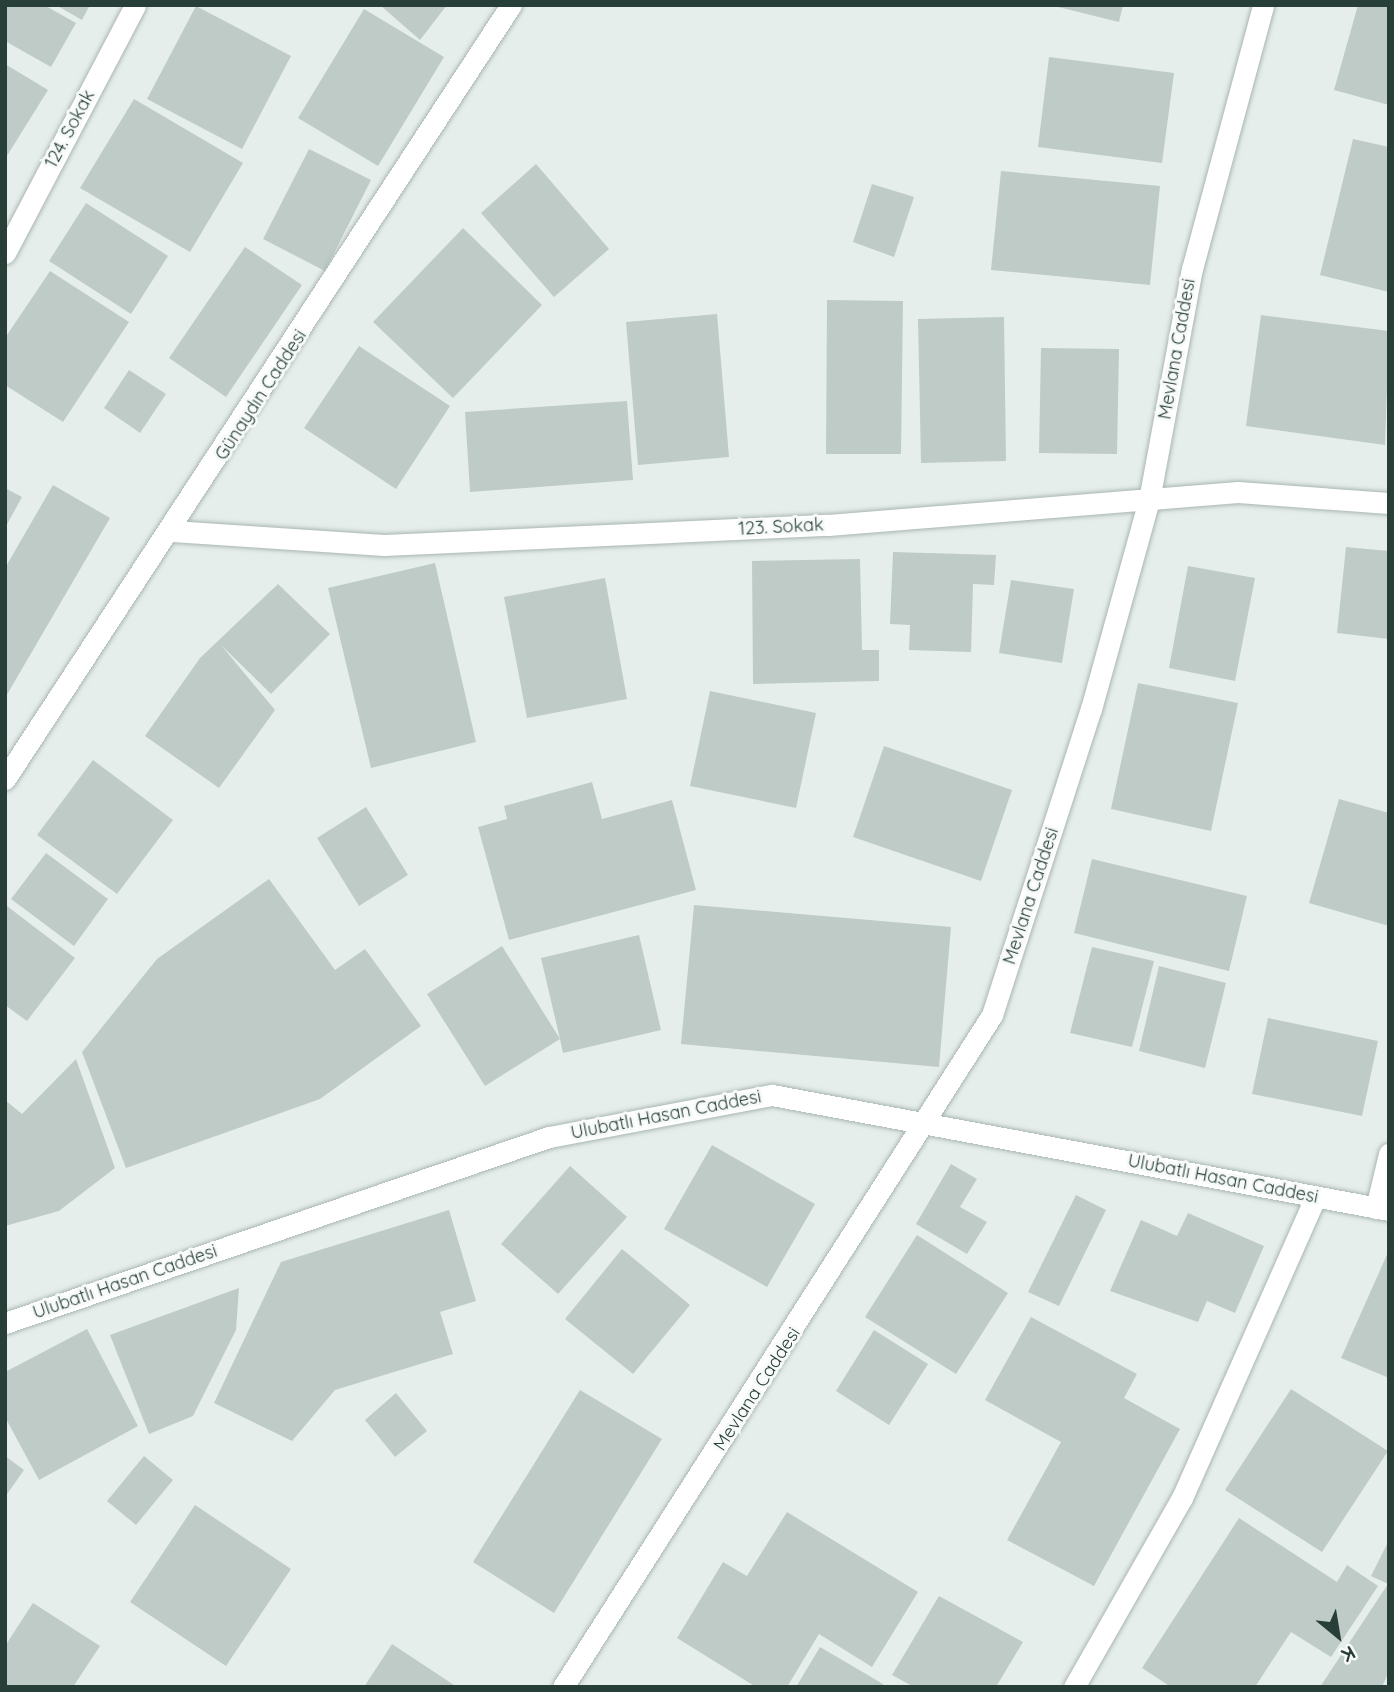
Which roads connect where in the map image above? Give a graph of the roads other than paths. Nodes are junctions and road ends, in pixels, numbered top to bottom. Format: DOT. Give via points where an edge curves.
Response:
graph roads {
  1 [pos="135,5"];
  2 [pos="511,5"];
  3 [pos="1263,5"];
  4 [pos="5,253"];
  5 [pos="1149,500"];
  6 [pos="1389,503"];
  7 [pos="172,531"];
  8 [pos="8,771"];
  9 [pos="927,1124"];
  10 [pos="1389,1154"];
  11 [pos="1316,1196"];
  12 [pos="1382,1209"];
  13 [pos="5,1323"];
  14 [pos="563,1687"];
  15 [pos="1074,1687"];
  1 -- 4 [label="street, 124. Sokak"];
  2 -- 7 [label="street, Günaydın Caddesi"];
  3 -- 5 [label="street, Mevlana Caddesi" via="1192,270"];
  5 -- 6 [label="street, 123. Sokak" via="1238,492"];
  5 -- 7 [label="street, 123. Sokak" via="828,525 384,545"];
  5 -- 9 [label="street, Mevlana Caddesi" via="1091,709 992,1015"];
  7 -- 8 [label="street, Günaydın Caddesi"];
  9 -- 11 [label="street, Ulubatlı Hasan Caddesi"];
  9 -- 13 [label="street, Ulubatlı Hasan Caddesi" via="772,1095 549,1137"];
  9 -- 14 [label="street, Mevlana Caddesi"];
  10 -- 12 [label="street"];
  11 -- 12 [label="street, Ulubatlı Hasan Caddesi"];
  11 -- 15 [label="street" via="1182,1498"];
}
